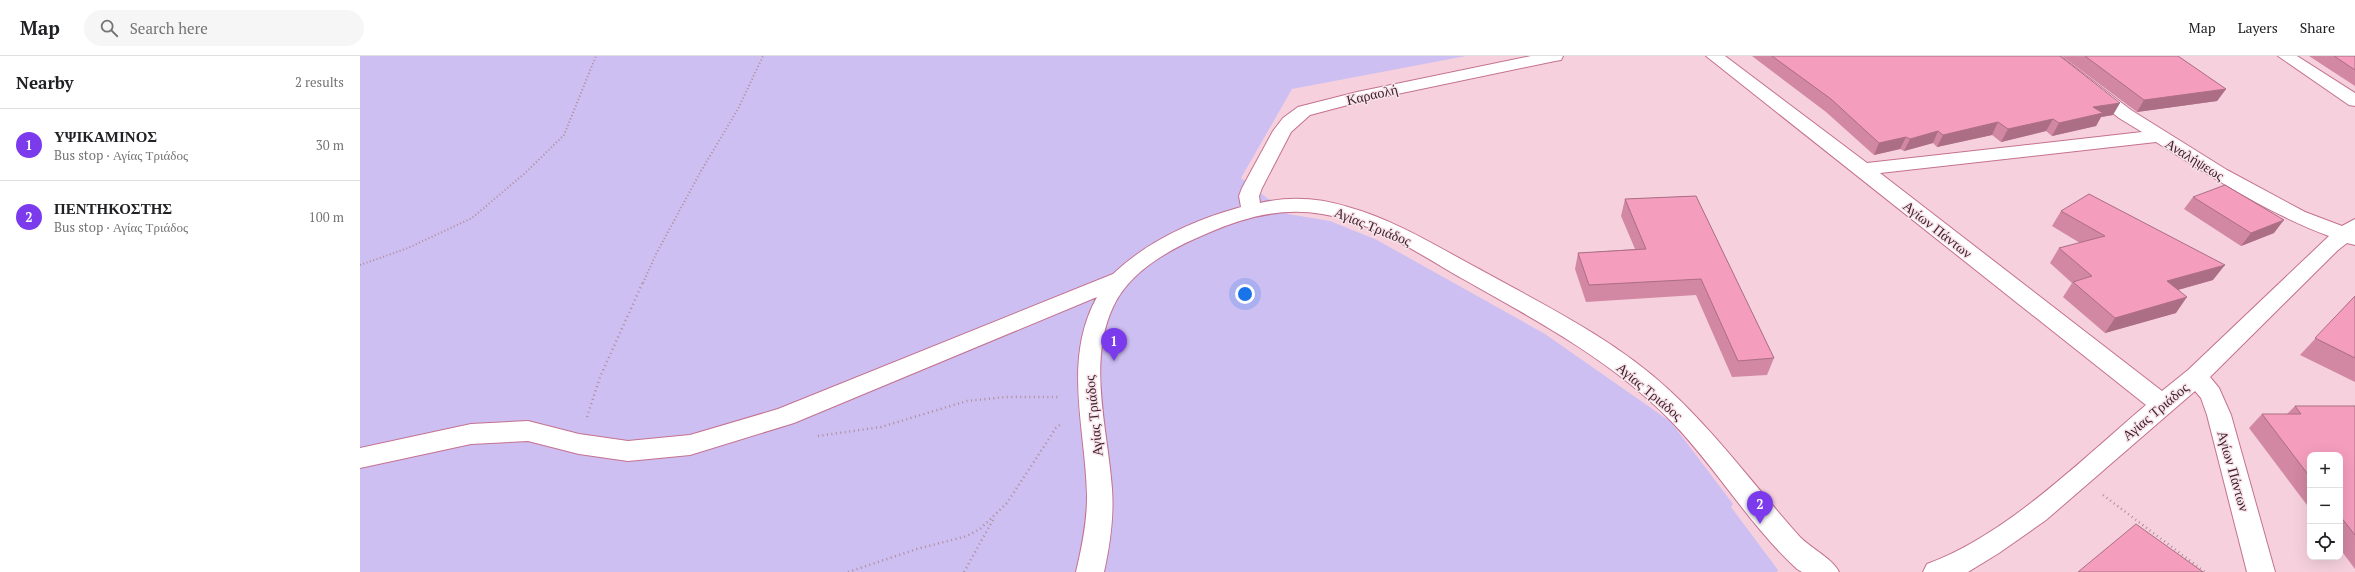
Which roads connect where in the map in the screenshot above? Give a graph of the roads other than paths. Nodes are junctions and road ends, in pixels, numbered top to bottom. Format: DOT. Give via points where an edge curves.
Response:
graph roads {
  1 [pos="1555,56"];
  2 [pos="1714,56"];
  3 [pos="2049,56"];
  4 [pos="2286,56"];
  5 [pos="2355,101"];
  6 [pos="2158,136"];
  7 [pos="1863,169"];
  8 [pos="1251,209"];
  9 [pos="2351,233"];
  10 [pos="1122,279"];
  11 [pos="2196,376"];
  12 [pos="2162,404"];
  13 [pos="360,458"];
  14 [pos="1090,572"];
  15 [pos="1825,572"];
  16 [pos="1937,572"];
  17 [pos="2261,572"];
  1 -- 8 [label="street, Καραολή" via="1357,97 1319,106 1299,114 1282,131 1252,188 1249,196"];
  2 -- 7 [label="street, Αγίων Πάντων"];
  3 -- 6 [label="street, Αναλήψεως"];
  4 -- 5 [label="street"];
  6 -- 7 [label="street"];
  6 -- 9 [label="street, Αναλήψεως" via="2274,205 2298,217"];
  7 -- 12 [label="street, Αγίων Πάντων"];
  8 -- 10 [label="street, Αγίας Τριάδος" via="1202,227 1165,246 1140,262"];
  8 -- 15 [label="street, Αγίας Τριάδος" via="1289,204 1320,207 1350,215 1421,246 1575,336 1664,399 1790,544"];
  9 -- 11 [label="street, Αγίας Τριάδος"];
  10 -- 13 [label="street" via="768,421 690,445 628,451 578,444 528,431 471,434"];
  10 -- 14 [label="street, Αγίας Τριάδος" via="1105,301 1094,331 1088,373 1100,487 1098,530"];
  11 -- 12 [label="street, Αγίας Τριάδος"];
  11 -- 17 [label="street, Αγίων Πάντων" via="2212,394"];
  12 -- 16 [label="street, Αγίας Τριάδος" via="2037,512 1990,545 1956,565"];
}
